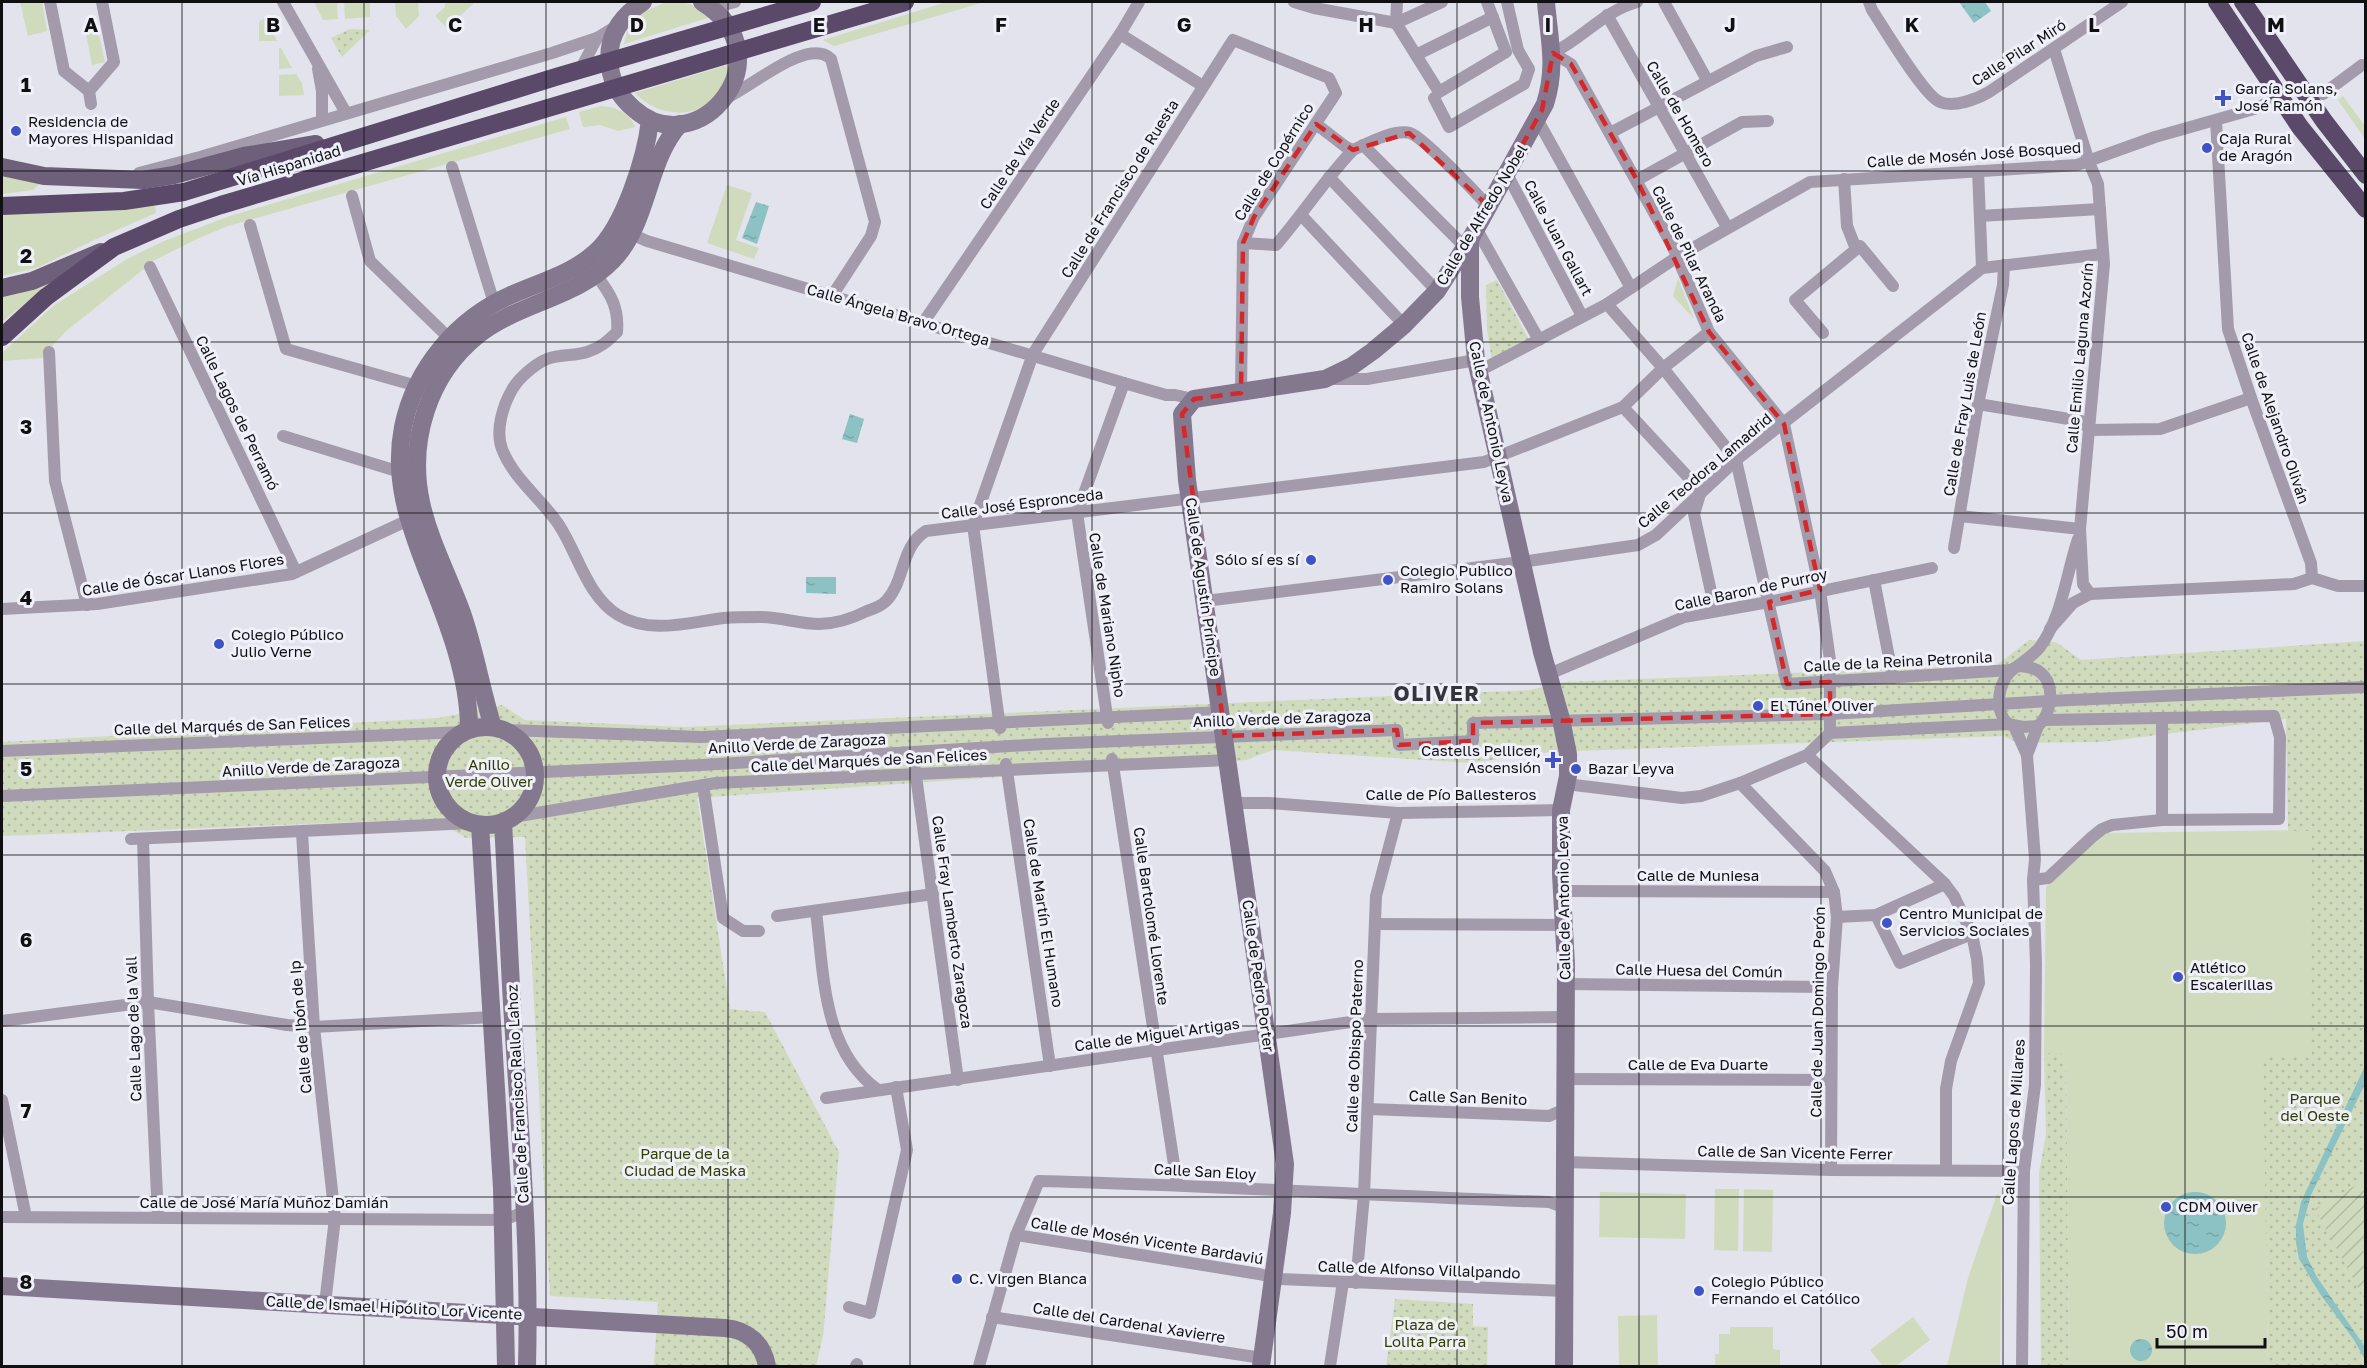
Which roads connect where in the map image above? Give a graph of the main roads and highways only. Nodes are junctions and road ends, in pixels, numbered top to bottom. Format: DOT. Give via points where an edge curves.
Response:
graph roads {
  1 [pos="812,2"];
  2 [pos="905,2"];
  3 [pos="2217,2"];
  4 [pos="2243,2"];
  5 [pos="2291,72"];
  6 [pos="2281,97"];
  7 [pos="362,136"];
  8 [pos="2,167"];
  9 [pos="2366,175"];
  10 [pos="6,205"];
  11 [pos="2366,209"];
  12 [pos="114,247"];
  13 [pos="2,288"];
  14 [pos="2,337"];
  1 -- 7 [label="highway, Vía Hispanidad"];
  2 -- 12 [label="highway, Vía Hispanidad" via="221,205"];
  3 -- 6 [label="highway"];
  4 -- 5 [label="highway"];
  5 -- 6 [label="highway"];
  5 -- 9 [label="highway"];
  6 -- 11 [label="highway" via="2300,127"];
  7 -- 8 [label="main road" via="244,156 157,178 44,176"];
  7 -- 10 [label="highway, Vía Hispanidad" via="164,196"];
  12 -- 13 [label="main road" via="32,281"];
  12 -- 14 [label="highway, Vía Hispanidad" via="46,297"];
}
